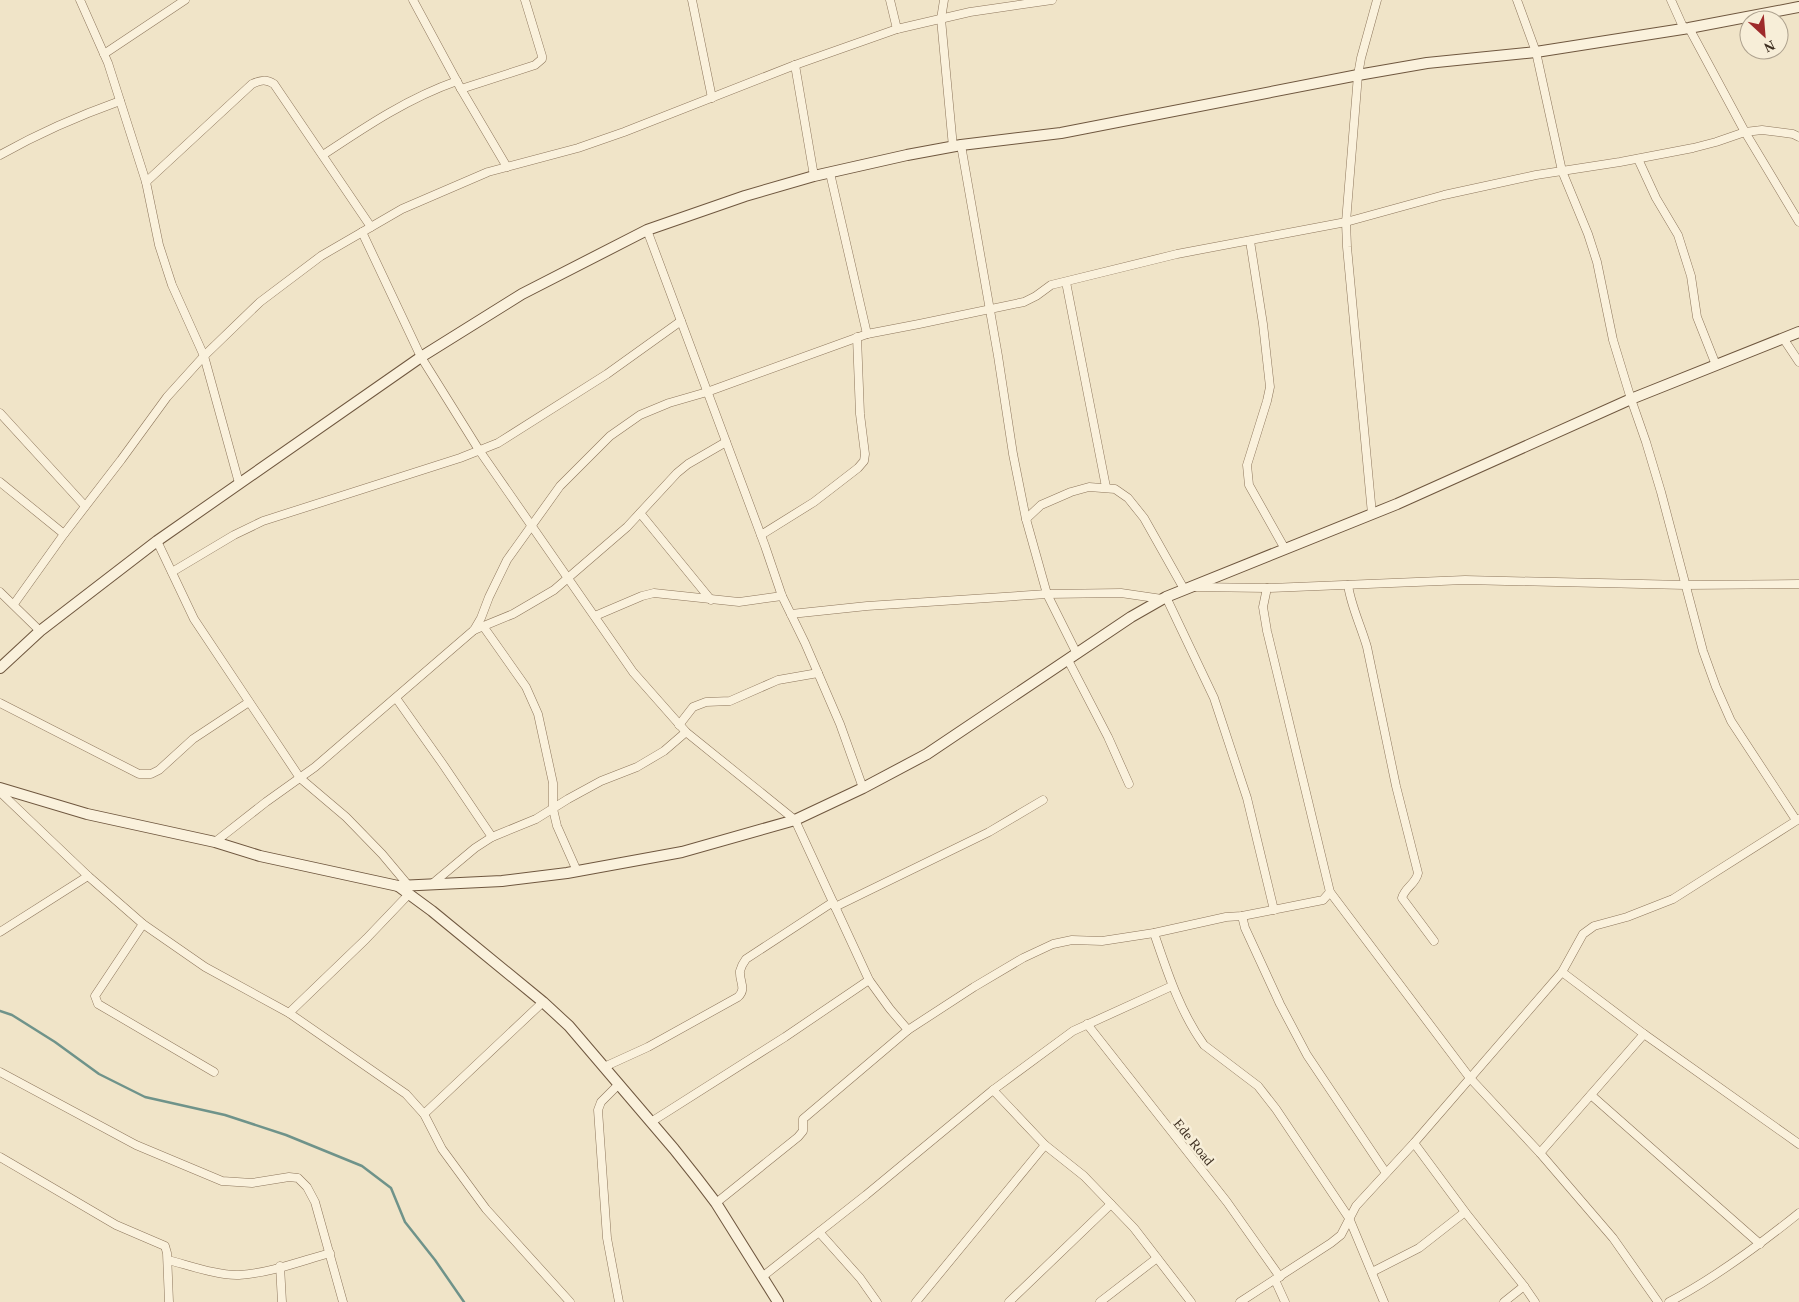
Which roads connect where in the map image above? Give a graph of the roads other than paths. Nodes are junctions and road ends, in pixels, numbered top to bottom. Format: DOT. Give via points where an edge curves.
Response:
graph roads {
  1 [pos="80,0"];
  2 [pos="185,0"];
  3 [pos="413,0"];
  4 [pos="525,0"];
  5 [pos="692,0"];
  6 [pos="890,0"];
  7 [pos="944,0"];
  8 [pos="1052,0"];
  9 [pos="1377,0"];
  10 [pos="1517,0"];
  11 [pos="1671,0"];
  12 [pos="1799,7"];
  13 [pos="941,19"];
  14 [pos="1687,28"];
  15 [pos="897,29"];
  16 [pos="1536,52"];
  17 [pos="104,54"];
  18 [pos="795,65"];
  19 [pos="1358,75"];
  20 [pos="457,81"];
  21 [pos="461,89"];
  22 [pos="712,98"];
  23 [pos="120,102"];
  24 [pos="1745,132"];
  25 [pos="1799,137"];
  26 [pos="957,146"];
  27 [pos="322,155"];
  28 [pos="0,156"];
  29 [pos="1638,159"];
  30 [pos="507,167"];
  31 [pos="1562,171"];
  32 [pos="830,173"];
  33 [pos="814,176"];
  34 [pos="146,182"];
  35 [pos="1346,222"];
  36 [pos="1799,222"];
  37 [pos="371,228"];
  38 [pos="647,230"];
  39 [pos="362,232"];
  40 [pos="1250,241"];
  41 [pos="1066,282"];
  42 [pos="989,309"];
  43 [pos="681,321"];
  44 [pos="1799,332"];
  45 [pos="867,334"];
  46 [pos="857,337"];
  47 [pos="1782,338"];
  48 [pos="204,356"];
  49 [pos="421,357"];
  50 [pos="1799,362"];
  51 [pos="1716,365"];
  52 [pos="707,392"];
  53 [pos="1631,399"];
  54 [pos="0,413"];
  55 [pos="726,442"];
  56 [pos="479,450"];
  57 [pos="0,482"];
  58 [pos="239,483"];
  59 [pos="1106,487"];
  60 [pos="85,506"];
  61 [pos="640,513"];
  62 [pos="1372,514"];
  63 [pos="1026,519"];
  64 [pos="531,525"];
  65 [pos="64,534"];
  66 [pos="761,535"];
  67 [pos="157,541"];
  68 [pos="1285,549"];
  69 [pos="172,572"];
  70 [pos="568,578"];
  71 [pos="1348,584"];
  72 [pos="1799,584"];
  73 [pos="1685,585"];
  74 [pos="1187,588"];
  75 [pos="1267,588"];
  76 [pos="0,592"];
  77 [pos="1047,594"];
  78 [pos="782,596"];
  79 [pos="1164,598"];
  80 [pos="710,600"];
  81 [pos="14,604"];
  82 [pos="791,614"];
  83 [pos="595,616"];
  84 [pos="483,626"];
  85 [pos="474,630"];
  86 [pos="40,631"];
  87 [pos="1077,654"];
  88 [pos="1068,660"];
  89 [pos="0,668"];
  90 [pos="818,673"];
  91 [pos="396,698"];
  92 [pos="0,702"];
  93 [pos="249,702"];
  94 [pos="679,725"];
  95 [pos="686,732"];
  96 [pos="300,778"];
  97 [pos="1129,784"];
  98 [pos="863,788"];
  99 [pos="1,791"];
  100 [pos="1043,800"];
  101 [pos="553,810"];
  102 [pos="795,820"];
  103 [pos="1798,820"];
  104 [pos="492,837"];
  105 [pos="215,842"];
  106 [pos="577,871"];
  107 [pos="88,876"];
  108 [pos="432,884"];
  109 [pos="405,888"];
  110 [pos="1330,892"];
  111 [pos="834,905"];
  112 [pos="1274,910"];
  113 [pos="1242,916"];
  114 [pos="143,924"];
  115 [pos="0,932"];
  116 [pos="1154,933"];
  117 [pos="1434,941"];
  118 [pos="1562,972"];
  119 [pos="869,980"];
  120 [pos="1172,986"];
  121 [pos="543,1002"];
  122 [pos="289,1014"];
  123 [pos="1087,1024"];
  124 [pos="908,1030"];
  125 [pos="1644,1034"];
  126 [pos="604,1067"];
  127 [pos="0,1072"];
  128 [pos="214,1072"];
  129 [pos="1470,1078"];
  130 [pos="619,1084"];
  131 [pos="993,1090"];
  132 [pos="1591,1095"];
  133 [pos="424,1114"];
  134 [pos="651,1122"];
  135 [pos="1414,1143"];
  136 [pos="1799,1144"];
  137 [pos="1045,1145"];
  138 [pos="1540,1153"];
  139 [pos="0,1156"];
  140 [pos="1386,1173"];
  141 [pos="716,1203"];
  142 [pos="1111,1204"];
  143 [pos="1465,1212"];
  144 [pos="1799,1213"];
  145 [pos="1348,1218"];
  146 [pos="819,1232"];
  147 [pos="1760,1244"];
  148 [pos="330,1253"];
  149 [pos="1157,1258"];
  150 [pos="168,1260"];
  151 [pos="280,1266"];
  152 [pos="1372,1272"];
  153 [pos="762,1277"];
  154 [pos="1278,1278"];
  155 [pos="1524,1286"];
  156 [pos="169,1302"];
  157 [pos="282,1302"];
  158 [pos="343,1302"];
  159 [pos="570,1302"];
  160 [pos="619,1302"];
  161 [pos="778,1302"];
  162 [pos="877,1302"];
  163 [pos="916,1302"];
  164 [pos="1009,1302"];
  165 [pos="1100,1302"];
  166 [pos="1191,1302"];
  167 [pos="1240,1302"];
  168 [pos="1285,1302"];
  169 [pos="1384,1302"];
  170 [pos="1504,1302"];
  171 [pos="1535,1302"];
  172 [pos="1658,1302"];
  173 [pos="1669,1302"];
  1 -- 17 [label="street"];
  2 -- 17 [label="street"];
  3 -- 20 [label="street"];
  4 -- 21 [label="street" via="542,59"];
  5 -- 22 [label="street"];
  6 -- 15 [label="street"];
  7 -- 13 [label="street"];
  8 -- 13 [label="street"];
  9 -- 19 [label="street"];
  10 -- 16 [label="street"];
  11 -- 14 [label="street"];
  12 -- 14 [label="street"];
  13 -- 15 [label="street"];
  13 -- 26 [label="street"];
  14 -- 16 [label="street"];
  14 -- 24 [label="street"];
  15 -- 18 [label="street"];
  16 -- 19 [label="street" via="1427,63"];
  16 -- 31 [label="street"];
  17 -- 23 [label="street"];
  18 -- 22 [label="street"];
  18 -- 33 [label="street"];
  19 -- 26 [label="street" via="1061,133"];
  19 -- 35 [label="street"];
  20 -- 21 [label="street"];
  20 -- 27 [label="street" via="398,108"];
  21 -- 30 [label="street"];
  22 -- 30 [label="street" via="578,148"];
  23 -- 28 [label="street" via="66,121"];
  23 -- 34 [label="street"];
  24 -- 25 [label="street" via="1762,130"];
  24 -- 29 [label="street" via="1716,142"];
  24 -- 36 [label="street"];
  26 -- 32 [label="street"];
  26 -- 42 [label="street"];
  27 -- 34 [label="street" via="274,84 260,80 238,96"];
  27 -- 37 [label="street"];
  29 -- 31 [label="street"];
  29 -- 51 [label="street" via="1678,235 1691,276 1697,317"];
  30 -- 37 [label="street" via="488,172 402,210"];
  31 -- 35 [label="street" via="1444,195"];
  31 -- 53 [label="street" via="1597,262 1613,340"];
  32 -- 33 [label="street"];
  32 -- 45 [label="street"];
  33 -- 38 [label="street"];
  34 -- 48 [label="street" via="159,245 172,284"];
  35 -- 40 [label="street"];
  35 -- 62 [label="street"];
  37 -- 39 [label="street"];
  38 -- 43 [label="street"];
  38 -- 49 [label="street" via="522,294"];
  39 -- 48 [label="street" via="321,256 260,302"];
  39 -- 49 [label="street"];
  40 -- 41 [label="street" via="1177,254"];
  40 -- 68 [label="street" via="1270,387 1247,473 1250,485"];
  41 -- 42 [label="street" via="1051,285 1024,302"];
  41 -- 59 [label="street"];
  42 -- 45 [label="street"];
  42 -- 63 [label="street"];
  43 -- 52 [label="street"];
  43 -- 56 [label="street" via="608,374 498,443"];
  44 -- 47 [label="street"];
  45 -- 46 [label="street"];
  46 -- 52 [label="street"];
  46 -- 66 [label="street" via="864,461 814,502"];
  47 -- 50 [label="street"];
  47 -- 51 [label="street"];
  48 -- 58 [label="street"];
  48 -- 60 [label="street" via="167,397"];
  49 -- 56 [label="street"];
  49 -- 58 [label="street"];
  51 -- 53 [label="street"];
  52 -- 55 [label="street"];
  52 -- 64 [label="street" via="640,415 610,436 560,486"];
  53 -- 62 [label="street"];
  53 -- 73 [label="street" via="1661,492"];
  54 -- 60 [label="street"];
  55 -- 61 [label="street" via="677,473"];
  55 -- 66 [label="street"];
  56 -- 64 [label="street"];
  56 -- 69 [label="street" via="263,521"];
  57 -- 65 [label="street"];
  58 -- 67 [label="street"];
  59 -- 63 [label="street" via="1071,492 1041,505"];
  59 -- 74 [label="street" via="1128,498"];
  60 -- 65 [label="street"];
  61 -- 70 [label="street"];
  61 -- 80 [label="street"];
  62 -- 68 [label="street"];
  63 -- 77 [label="street"];
  64 -- 70 [label="street"];
  64 -- 85 [label="street" via="507,560"];
  65 -- 81 [label="street"];
  66 -- 78 [label="street"];
  67 -- 69 [label="street"];
  67 -- 86 [label="street"];
  68 -- 74 [label="street"];
  69 -- 93 [label="street" via="194,619"];
  70 -- 83 [label="street"];
  70 -- 84 [label="street" via="554,590 512,614"];
  71 -- 73 [label="street" via="1465,580"];
  71 -- 75 [label="street"];
  71 -- 117 [label="street" via="1350,601 1367,647 1418,873 1402,898"];
  72 -- 73 [label="street"];
  73 -- 103 [label="street" via="1703,651 1731,720"];
  74 -- 75 [label="street"];
  74 -- 79 [label="street"];
  75 -- 110 [label="street" via="1263,607 1267,631"];
  76 -- 81 [label="street"];
  77 -- 79 [label="street" via="1121,593"];
  77 -- 82 [label="street"];
  77 -- 87 [label="street"];
  78 -- 80 [label="street" via="739,602"];
  78 -- 82 [label="street"];
  79 -- 87 [label="street"];
  79 -- 112 [label="street" via="1214,698 1247,798"];
  80 -- 83 [label="street" via="654,593"];
  81 -- 86 [label="street"];
  82 -- 90 [label="street"];
  83 -- 94 [label="street" via="632,672"];
  84 -- 85 [label="street"];
  84 -- 101 [label="street" via="526,686 538,714 552,784"];
  85 -- 91 [label="street"];
  86 -- 89 [label="street"];
  87 -- 88 [label="street"];
  88 -- 97 [label="street"];
  88 -- 98 [label="street" via="927,754"];
  90 -- 94 [label="street" via="778,680 735,699 706,702 693,707"];
  90 -- 98 [label="street"];
  91 -- 96 [label="street"];
  91 -- 104 [label="street"];
  92 -- 93 [label="street" via="139,774 151,774 193,739"];
  93 -- 96 [label="street"];
  94 -- 95 [label="street"];
  95 -- 101 [label="street" via="664,751 637,767 601,781"];
  95 -- 102 [label="street"];
  96 -- 105 [label="street"];
  96 -- 109 [label="street" via="382,854"];
  98 -- 102 [label="street"];
  99 -- 105 [label="street"];
  99 -- 107 [label="street"];
  100 -- 111 [label="street" via="989,832"];
  101 -- 104 [label="street"];
  101 -- 106 [label="street"];
  102 -- 106 [label="street" via="682,852"];
  102 -- 111 [label="street"];
  103 -- 118 [label="street" via="1673,899 1594,926 1583,934"];
  104 -- 108 [label="street"];
  105 -- 109 [label="street" via="260,856"];
  106 -- 108 [label="street" via="502,881"];
  107 -- 114 [label="street"];
  107 -- 115 [label="street"];
  108 -- 109 [label="street"];
  109 -- 121 [label="street"];
  109 -- 122 [label="street" via="366,939"];
  110 -- 112 [label="street" via="1323,900"];
  110 -- 129 [label="street"];
  111 -- 119 [label="street"];
  111 -- 126 [label="street" via="746,959 740,968 743,988 738,997 648,1047"];
  112 -- 113 [label="street"];
  113 -- 116 [label="street"];
  113 -- 140 [label="street" via="1280,1004 1307,1055"];
  114 -- 122 [label="street" via="205,967"];
  114 -- 128 [label="street" via="94,996 98,1004"];
  116 -- 120 [label="street"];
  116 -- 124 [label="street" via="1053,944 974,987"];
  118 -- 125 [label="street"];
  118 -- 129 [label="street"];
  119 -- 124 [label="street"];
  119 -- 134 [label="street"];
  120 -- 123 [label="street"];
  120 -- 145 [label="street" via="1197,1036 1267,1096"];
  121 -- 126 [label="street" via="569,1026"];
  121 -- 133 [label="street"];
  122 -- 133 [label="street" via="406,1094"];
  123 -- 131 [label="street"];
  123 -- 154 [label="street, Ede Road" via="1227,1202"];
  124 -- 141 [label="street" via="803,1119 803,1131 798,1137"];
  125 -- 132 [label="street"];
  125 -- 136 [label="street"];
  126 -- 130 [label="street"];
  127 -- 148 [label="street" via="136,1145 222,1181 252,1183 298,1178 315,1202"];
  129 -- 135 [label="street"];
  129 -- 138 [label="street"];
  130 -- 134 [label="street"];
  130 -- 160 [label="street" via="601,1102 598,1110 608,1238"];
  131 -- 137 [label="street"];
  131 -- 146 [label="street"];
  132 -- 138 [label="street"];
  132 -- 147 [label="street"];
  133 -- 159 [label="street" via="442,1149 486,1209"];
  134 -- 141 [label="street"];
  135 -- 140 [label="street"];
  135 -- 143 [label="street"];
  137 -- 142 [label="street" via="1084,1176"];
  137 -- 163 [label="street"];
  138 -- 172 [label="street" via="1612,1238"];
  139 -- 150 [label="street" via="116,1226 164,1246"];
  140 -- 145 [label="street"];
  141 -- 153 [label="street"];
  142 -- 149 [label="street"];
  142 -- 164 [label="street"];
  143 -- 152 [label="street" via="1419,1248"];
  143 -- 155 [label="street"];
  144 -- 147 [label="street"];
  145 -- 152 [label="street"];
  145 -- 154 [label="street" via="1341,1235"];
  146 -- 153 [label="street"];
  146 -- 162 [label="street"];
  147 -- 173 [label="street"];
  148 -- 151 [label="street"];
  148 -- 158 [label="street"];
  149 -- 165 [label="street"];
  149 -- 166 [label="street"];
  150 -- 151 [label="street" via="238,1275"];
  150 -- 156 [label="street"];
  151 -- 157 [label="street"];
  152 -- 169 [label="street"];
  153 -- 161 [label="street"];
  154 -- 167 [label="street"];
  154 -- 168 [label="street, Ede Road"];
  155 -- 170 [label="street"];
  155 -- 171 [label="street"];
}
